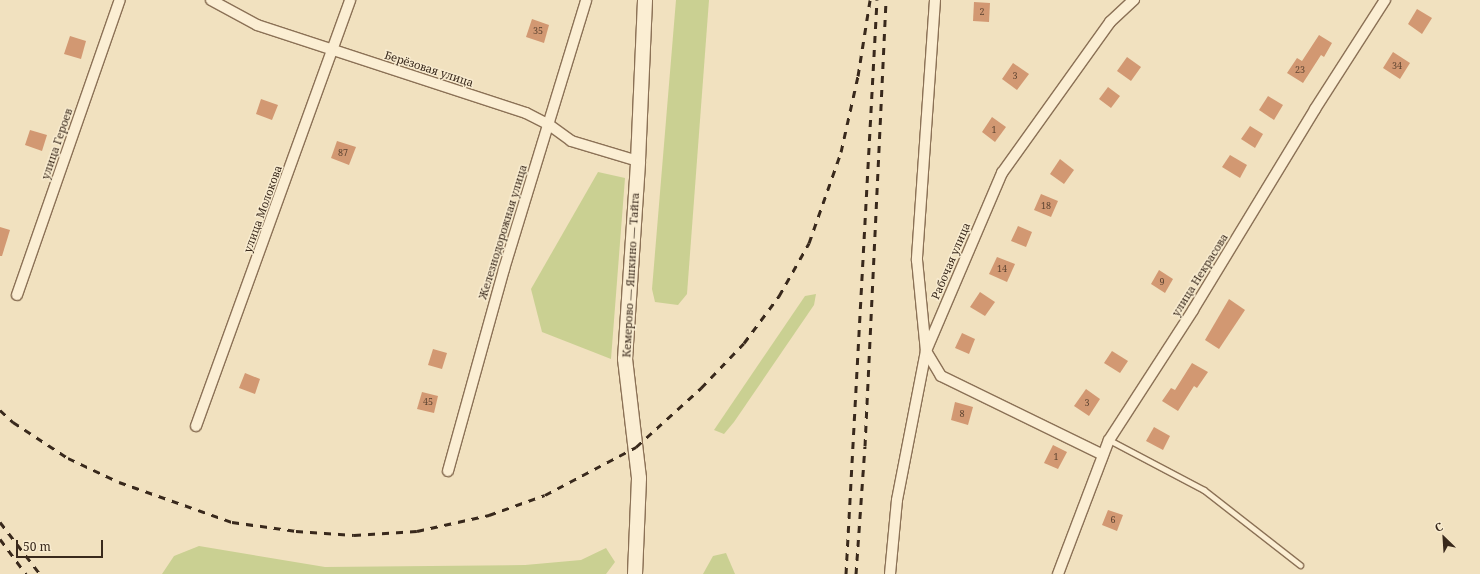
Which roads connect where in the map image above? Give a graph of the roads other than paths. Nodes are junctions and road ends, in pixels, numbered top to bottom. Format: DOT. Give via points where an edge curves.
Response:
graph roads {
  1 [pos="120,0"];
  2 [pos="211,0"];
  3 [pos="350,0"];
  4 [pos="586,0"];
  5 [pos="645,0"];
  6 [pos="935,0"];
  7 [pos="1134,0"];
  8 [pos="1385,0"];
  9 [pos="333,51"];
  10 [pos="548,124"];
  11 [pos="638,161"];
  12 [pos="17,295"];
  13 [pos="926,351"];
  14 [pos="196,426"];
  15 [pos="1109,440"];
  16 [pos="1103,455"];
  17 [pos="448,471"];
  18 [pos="1300,564"];
  19 [pos="635,574"];
  20 [pos="890,574"];
  21 [pos="1058,574"];
  1 -- 12 [label="street, улица Героев"];
  2 -- 9 [label="street, Берёзовая улица" via="257,24"];
  3 -- 9 [label="street, улица Молокова"];
  4 -- 10 [label="street, Железнодорожная улица"];
  5 -- 11 [label="main road, Кемерово — Яшкино — Тайга"];
  6 -- 13 [label="street" via="917,260"];
  7 -- 13 [label="street, Рабочая улица" via="1110,22 1002,173"];
  8 -- 15 [label="street, улица Некрасова" via="1315,109 1193,310"];
  9 -- 10 [label="street, Берёзовая улица" via="526,113"];
  9 -- 14 [label="street, улица Молокова"];
  10 -- 11 [label="street, Берёзовая улица" via="571,141"];
  10 -- 17 [label="street, Железнодорожная улица" via="504,269"];
  11 -- 19 [label="main road, Кемерово — Яшкино — Тайга" via="625,359 639,478"];
  13 -- 16 [label="street" via="941,376"];
  13 -- 20 [label="street, Рабочая улица" via="897,500"];
  15 -- 16 [label="street, улица Некрасова"];
  15 -- 18 [label="lane" via="1204,490"];
  16 -- 21 [label="street, улица Некрасова"];
}
